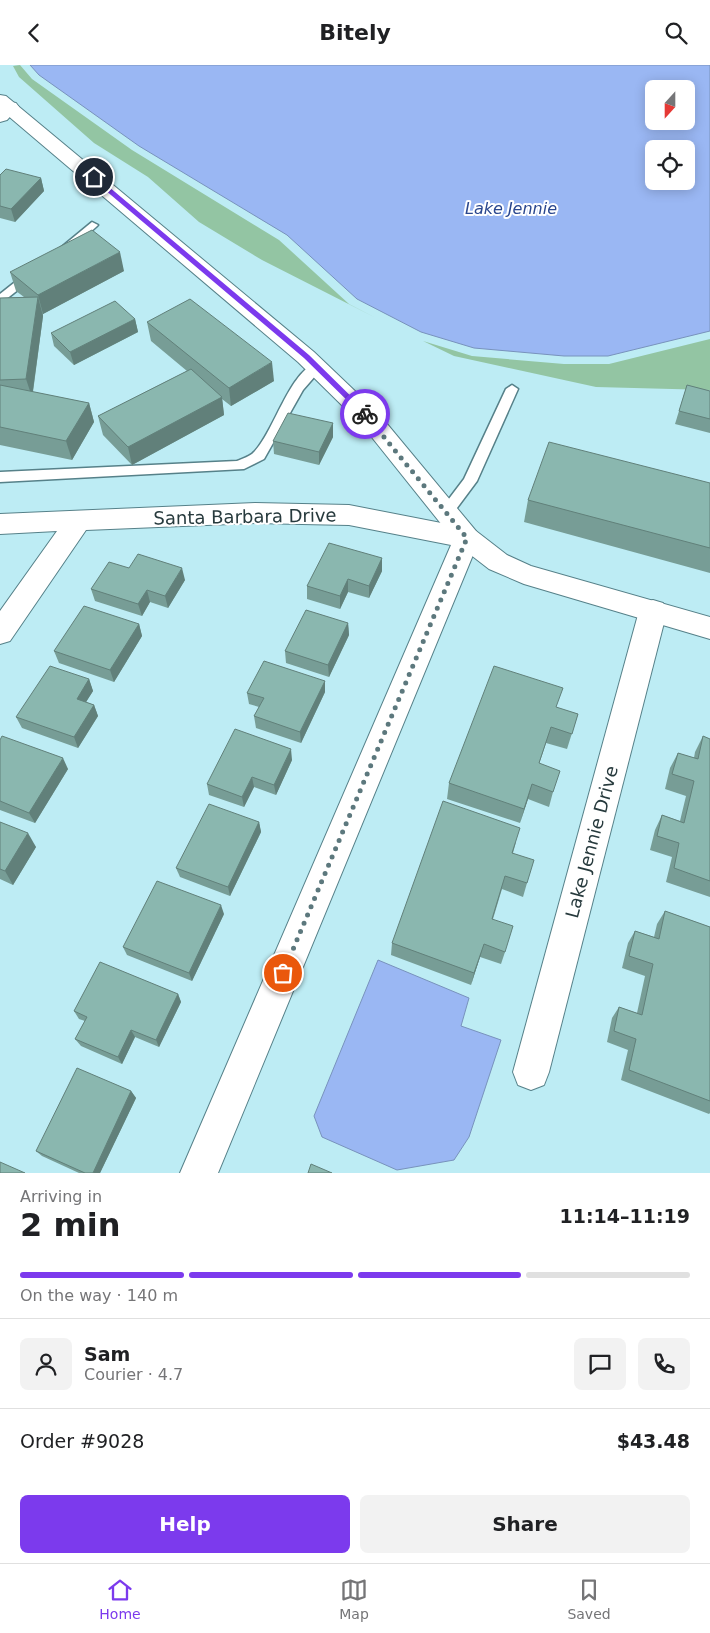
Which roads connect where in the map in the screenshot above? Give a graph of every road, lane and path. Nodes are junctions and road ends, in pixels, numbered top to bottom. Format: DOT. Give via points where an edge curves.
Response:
graph roads {
  1 [pos="3,107"];
  2 [pos="92,225"];
  3 [pos="55,258"];
  4 [pos="37,270"];
  5 [pos="0,300"];
  6 [pos="317,367"];
  7 [pos="512,389"];
  8 [pos="0,477"];
  9 [pos="446,512"];
  10 [pos="78,521"];
  11 [pos="0,524"];
  12 [pos="467,538"];
  13 [pos="653,611"];
  14 [pos="710,628"];
  15 [pos="0,633"];
  16 [pos="531,1073"];
  17 [pos="199,1173"];
  1 -- 6 [label="street"];
  2 -- 3 [label="lane"];
  4 -- 5 [label="lane" via="23,278"];
  6 -- 8 [label="lane" via="298,387 258,456 239,466"];
  6 -- 9 [label="street" via="370,419"];
  7 -- 9 [label="lane" via="470,481"];
  9 -- 12 [label="street"];
  10 -- 11 [label="street, Santa Barbara Drive"];
  10 -- 12 [label="street, Santa Barbara Drive" via="255,513 349,515"];
  10 -- 15 [label="street"];
  12 -- 13 [label="street, Santa Barbara Drive" via="498,562 524,574"];
  12 -- 17 [label="street"];
  13 -- 14 [label="street, Santa Barbara Drive"];
  13 -- 16 [label="street, Lake Jennie Drive"];
}
